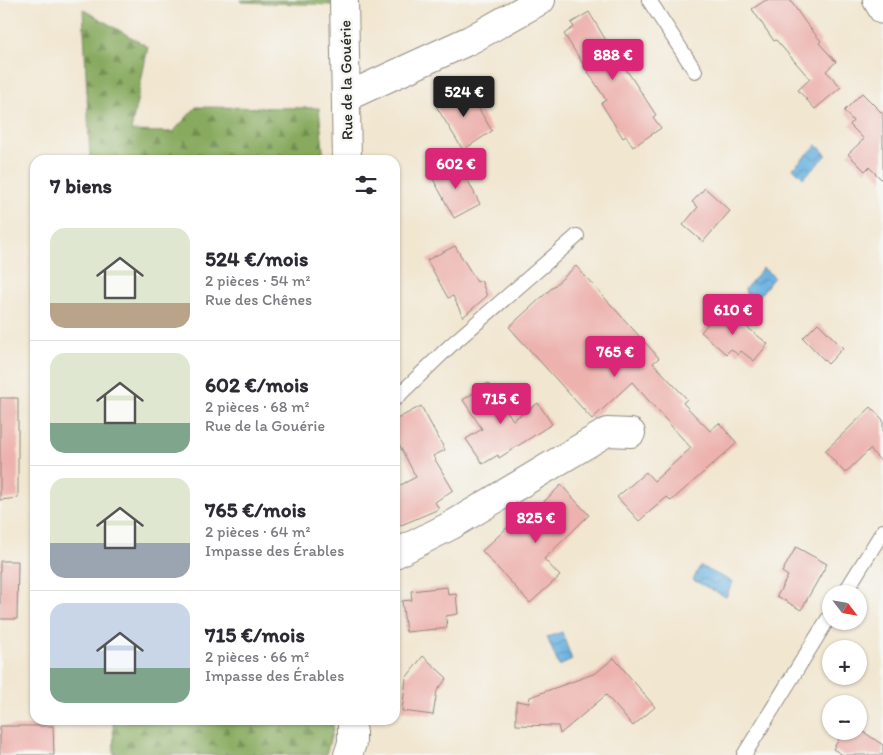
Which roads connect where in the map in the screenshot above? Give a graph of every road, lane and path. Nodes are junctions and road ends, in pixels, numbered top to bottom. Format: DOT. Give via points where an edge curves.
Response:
graph roads {
  1 [pos="344,0"];
  2 [pos="541,0"];
  3 [pos="649,0"];
  4 [pos="877,0"];
  5 [pos="883,10"];
  6 [pos="695,71"];
  7 [pos="346,97"];
  8 [pos="347,155"];
  9 [pos="577,236"];
  10 [pos="400,394"];
  11 [pos="631,433"];
  12 [pos="883,531"];
  13 [pos="400,551"];
  14 [pos="850,585"];
  15 [pos="822,629"];
  16 [pos="352,725"];
  17 [pos="348,755"];
  18 [pos="744,755"];
  1 -- 7 [label="street, Rue de la Gouérie"];
  2 -- 7 [label="street" via="470,40"];
  3 -- 6 [label="lane"];
  4 -- 5 [label="street"];
  7 -- 8 [label="street, Rue de la Gouérie"];
  9 -- 10 [label="lane" via="450,346"];
  11 -- 13 [label="street" via="607,432 452,525"];
  12 -- 14 [label="lane"];
  15 -- 18 [label="lane"];
  16 -- 17 [label="street"];
}
